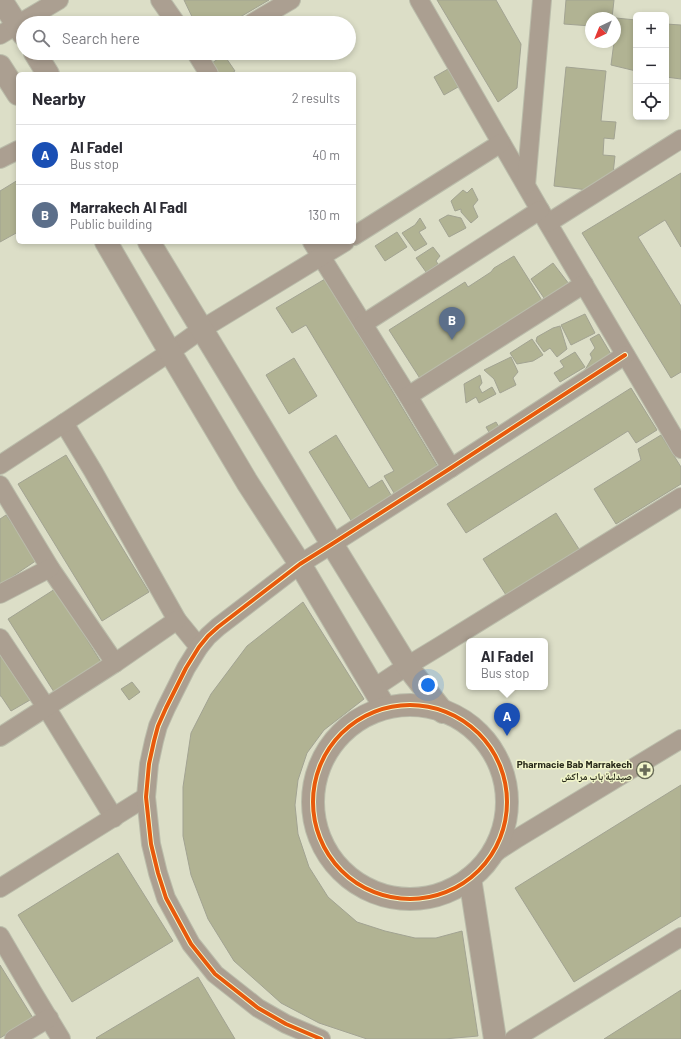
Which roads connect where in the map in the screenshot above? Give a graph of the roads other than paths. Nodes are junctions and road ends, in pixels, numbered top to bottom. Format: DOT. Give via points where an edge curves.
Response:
graph roads {
  1 [pos="1,0"];
  2 [pos="59,0"];
  3 [pos="160,0"];
  4 [pos="291,0"];
  5 [pos="419,0"];
  6 [pos="542,0"];
  7 [pos="35,16"];
  8 [pos="171,16"];
  9 [pos="264,16"];
  10 [pos="13,31"];
  11 [pos="39,60"];
  12 [pos="200,60"];
  13 [pos="0,66"];
  14 [pos="47,72"];
  15 [pos="208,72"];
  16 [pos="16,91"];
  17 [pos="681,139"];
  18 [pos="501,143"];
  19 [pos="16,151"];
  20 [pos="0,159"];
  21 [pos="526,185"];
  22 [pos="544,216"];
  23 [pos="356,235"];
  24 [pos="107,244"];
  25 [pos="150,244"];
  26 [pos="336,244"];
  27 [pos="316,249"];
  28 [pos="584,284"];
  29 [pos="363,324"];
  30 [pos="202,329"];
  31 [pos="170,352"];
  32 [pos="625,355"];
  33 [pos="408,396"];
  34 [pos="64,423"];
  35 [pos="681,449"];
  36 [pos="0,465"];
  37 [pos="451,468"];
  38 [pos="0,485"];
  39 [pos="681,497"];
  40 [pos="332,544"];
  41 [pos="300,564"];
  42 [pos="50,568"];
  43 [pos="0,594"];
  44 [pos="177,620"];
  45 [pos="0,638"];
  46 [pos="199,647"];
  47 [pos="115,663"];
  48 [pos="407,666"];
  49 [pos="379,697"];
  50 [pos="46,707"];
  51 [pos="443,712"];
  52 [pos="0,737"];
  53 [pos="681,739"];
  54 [pos="146,798"];
  55 [pos="114,818"];
  56 [pos="477,870"];
  57 [pos="0,888"];
  58 [pos="0,936"];
  59 [pos="681,937"];
  60 [pos="49,1018"];
  61 [pos="14,1039"];
  62 [pos="62,1039"];
  63 [pos="321,1039"];
  64 [pos="495,1039"];
  65 [pos="514,1039"];
  1 -- 10 [label="street"];
  2 -- 7 [label="street"];
  3 -- 8 [label="street"];
  4 -- 9 [label="street"];
  5 -- 18 [label="street"];
  6 -- 21 [label="street"];
  11 -- 14 [label="street"];
  12 -- 15 [label="street"];
  13 -- 16 [label="street"];
  17 -- 22 [label="street"];
  18 -- 21 [label="street"];
  18 -- 23 [label="street"];
  19 -- 20 [label="street"];
  21 -- 22 [label="street"];
  22 -- 28 [label="street"];
  22 -- 29 [label="street"];
  24 -- 31 [label="street"];
  25 -- 30 [label="street"];
  26 -- 27 [label="street"];
  27 -- 29 [label="street"];
  27 -- 30 [label="street"];
  28 -- 32 [label="street"];
  28 -- 33 [label="street"];
  29 -- 33 [label="street"];
  30 -- 31 [label="street"];
  30 -- 40 [label="street"];
  31 -- 34 [label="street"];
  31 -- 41 [label="street" via="247,482"];
  32 -- 35 [label="street"];
  32 -- 37 [label="street"];
  33 -- 37 [label="street"];
  34 -- 36 [label="street"];
  34 -- 44 [label="street"];
  37 -- 40 [label="street"];
  38 -- 42 [label="street"];
  39 -- 48 [label="street"];
  40 -- 41 [label="street"];
  40 -- 48 [label="street"];
  41 -- 46 [label="street" via="218,627"];
  41 -- 49 [label="street"];
  42 -- 43 [label="street"];
  42 -- 47 [label="street"];
  44 -- 46 [label="street"];
  44 -- 47 [label="street"];
  45 -- 50 [label="street"];
  46 -- 54 [label="street" via="158,726 149,764"];
  47 -- 50 [label="street"];
  48 -- 49 [label="street"];
  48 -- 51 [label="street"];
  49 -- 51 [label="street" via="422,705"];
  49 -- 56 [label="street" via="370,711 338,738 325,755 317,775 313,796 314,817 319,838 329,857 343,873 360,886 380,895 401,899 422,899 443,894 462,884"];
  50 -- 52 [label="street"];
  50 -- 55 [label="street"];
  51 -- 56 [label="street" via="466,723 488,742 502,764 507,783 502,830 490,855"];
  53 -- 56 [label="street" via="498,850"];
  54 -- 55 [label="street"];
  54 -- 63 [label="street" via="151,844 158,873 166,898 191,944 215,974 258,1008"];
  55 -- 57 [label="street"];
  56 -- 64 [label="street"];
  58 -- 60 [label="street"];
  59 -- 65 [label="street"];
  60 -- 61 [label="street"];
  60 -- 62 [label="street"];
}
